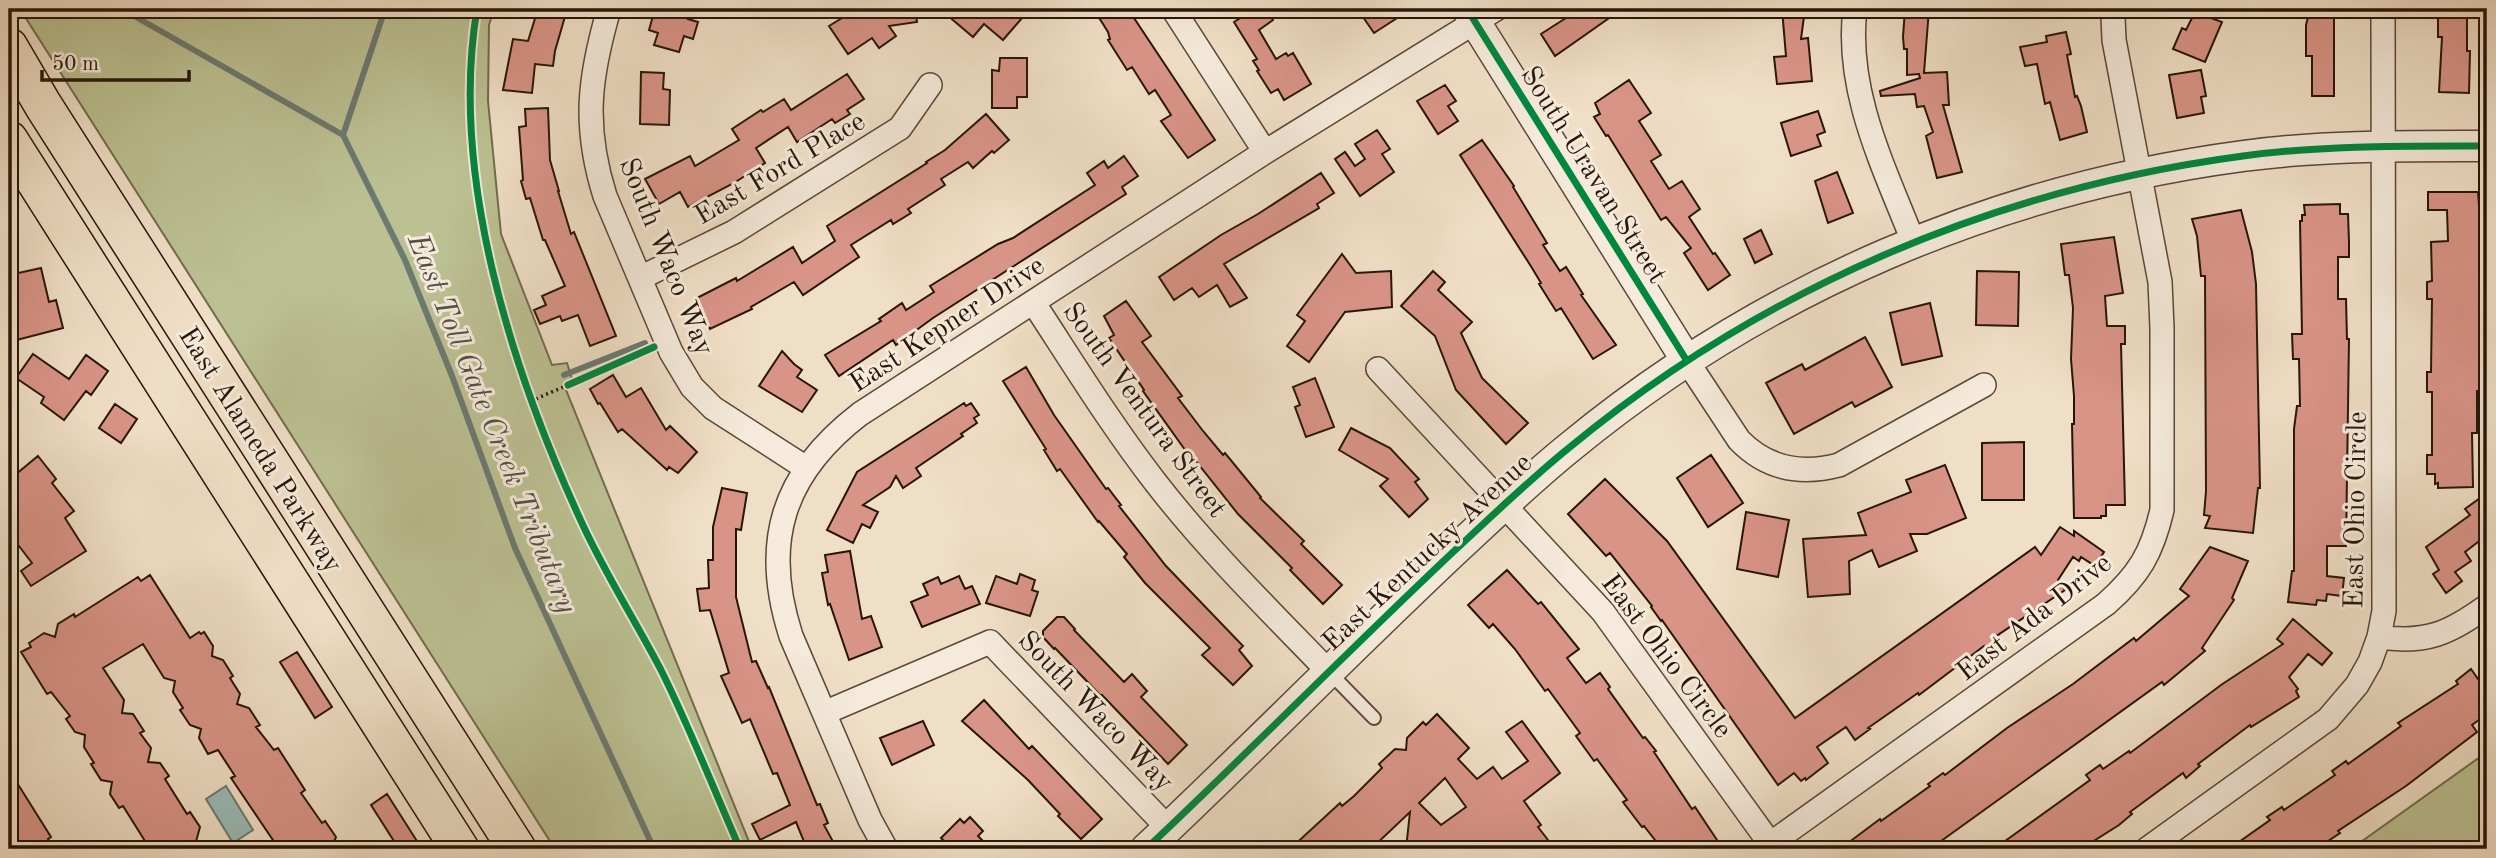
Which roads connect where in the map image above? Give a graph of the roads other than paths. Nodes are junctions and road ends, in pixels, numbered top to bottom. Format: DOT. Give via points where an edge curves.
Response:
graph roads {
  1 [pos="609,9"];
  2 [pos="1173,9"];
  3 [pos="1855,9"];
  4 [pos="2117,9"];
  5 [pos="2383,9"];
  6 [pos="1480,13"];
  7 [pos="9,47"];
  8 [pos="930,85"];
  9 [pos="9,140"];
  10 [pos="2382,146"];
  11 [pos="2487,146"];
  12 [pos="1265,152"];
  13 [pos="2139,173"];
  14 [pos="1913,241"];
  15 [pos="640,278"];
  16 [pos="1033,302"];
  17 [pos="1687,361"];
  18 [pos="1378,369"];
  19 [pos="1984,385"];
  20 [pos="806,468"];
  21 [pos="1504,505"];
  22 [pos="2487,606"];
  23 [pos="2379,636"];
  24 [pos="1328,671"];
  25 [pos="824,713"];
  26 [pos="1374,718"];
  27 [pos="1168,828"];
  28 [pos="1772,847"];
  29 [pos="460,849"];
  30 [pos="517,849"];
  31 [pos="886,849"];
  32 [pos="1146,849"];
  33 [pos="2147,849"];
  1 -- 15 [label="street, South Waco Way" via="590,93 591,132 605,196"];
  2 -- 12 [label="street"];
  3 -- 14 [label="street" via="1860,99"];
  4 -- 13 [label="street, East Ada Drive" via="2114,40"];
  5 -- 10 [label="street, East Ohio Circle"];
  6 -- 12 [label="street, East Kepner Drive"];
  6 -- 17 [label="street, South Uravan Street"];
  7 -- 30 [label="main road, East Alameda Parkway"];
  8 -- 15 [label="street, East Ford Place" via="900,128 734,232"];
  9 -- 29 [label="main road, East Alameda Parkway"];
  10 -- 11 [label="street, East Kentucky Avenue"];
  10 -- 13 [label="street, East Kentucky Avenue" via="2243,156"];
  10 -- 23 [label="street, East Ohio Circle" via="2384,611"];
  12 -- 16 [label="street, East Kepner Drive"];
  13 -- 14 [label="street, East Kentucky Avenue" via="2005,208"];
  13 -- 28 [label="street, East Ada Drive" via="2160,282 2162,328 2162,510 2144,564 2106,604"];
  14 -- 17 [label="street, East Kentucky Avenue" via="1790,300"];
  15 -- 20 [label="street, South Waco Way" via="671,352 692,387 713,408"];
  16 -- 20 [label="street, East Kepner Drive" via="859,414 836,432"];
  16 -- 24 [label="street, South Ventura Street" via="1155,482"];
  17 -- 19 [label="street, South Uravan Street" via="1747,449 1782,468 1802,471 1839,465"];
  17 -- 21 [label="street, East Kentucky Avenue" via="1582,436"];
  18 -- 21 [label="street, East Ohio Circle"];
  20 -- 25 [label="street, East Kepner Drive" via="782,525 778,581 791,636"];
  21 -- 24 [label="street, East Kentucky Avenue"];
  21 -- 28 [label="street, East Ohio Circle" via="1603,612"];
  22 -- 23 [label="street" via="2443,634 2400,640"];
  23 -- 33 [label="street, East Ohio Circle" via="2357,685 2328,719"];
  24 -- 26 [label="lane"];
  24 -- 27 [label="street, East Kentucky Avenue"];
  25 -- 27 [label="street, South Waco Way" via="990,642"];
  25 -- 31 [label="street, East Kepner Drive"];
  27 -- 32 [label="street, East Kentucky Avenue"];
}
